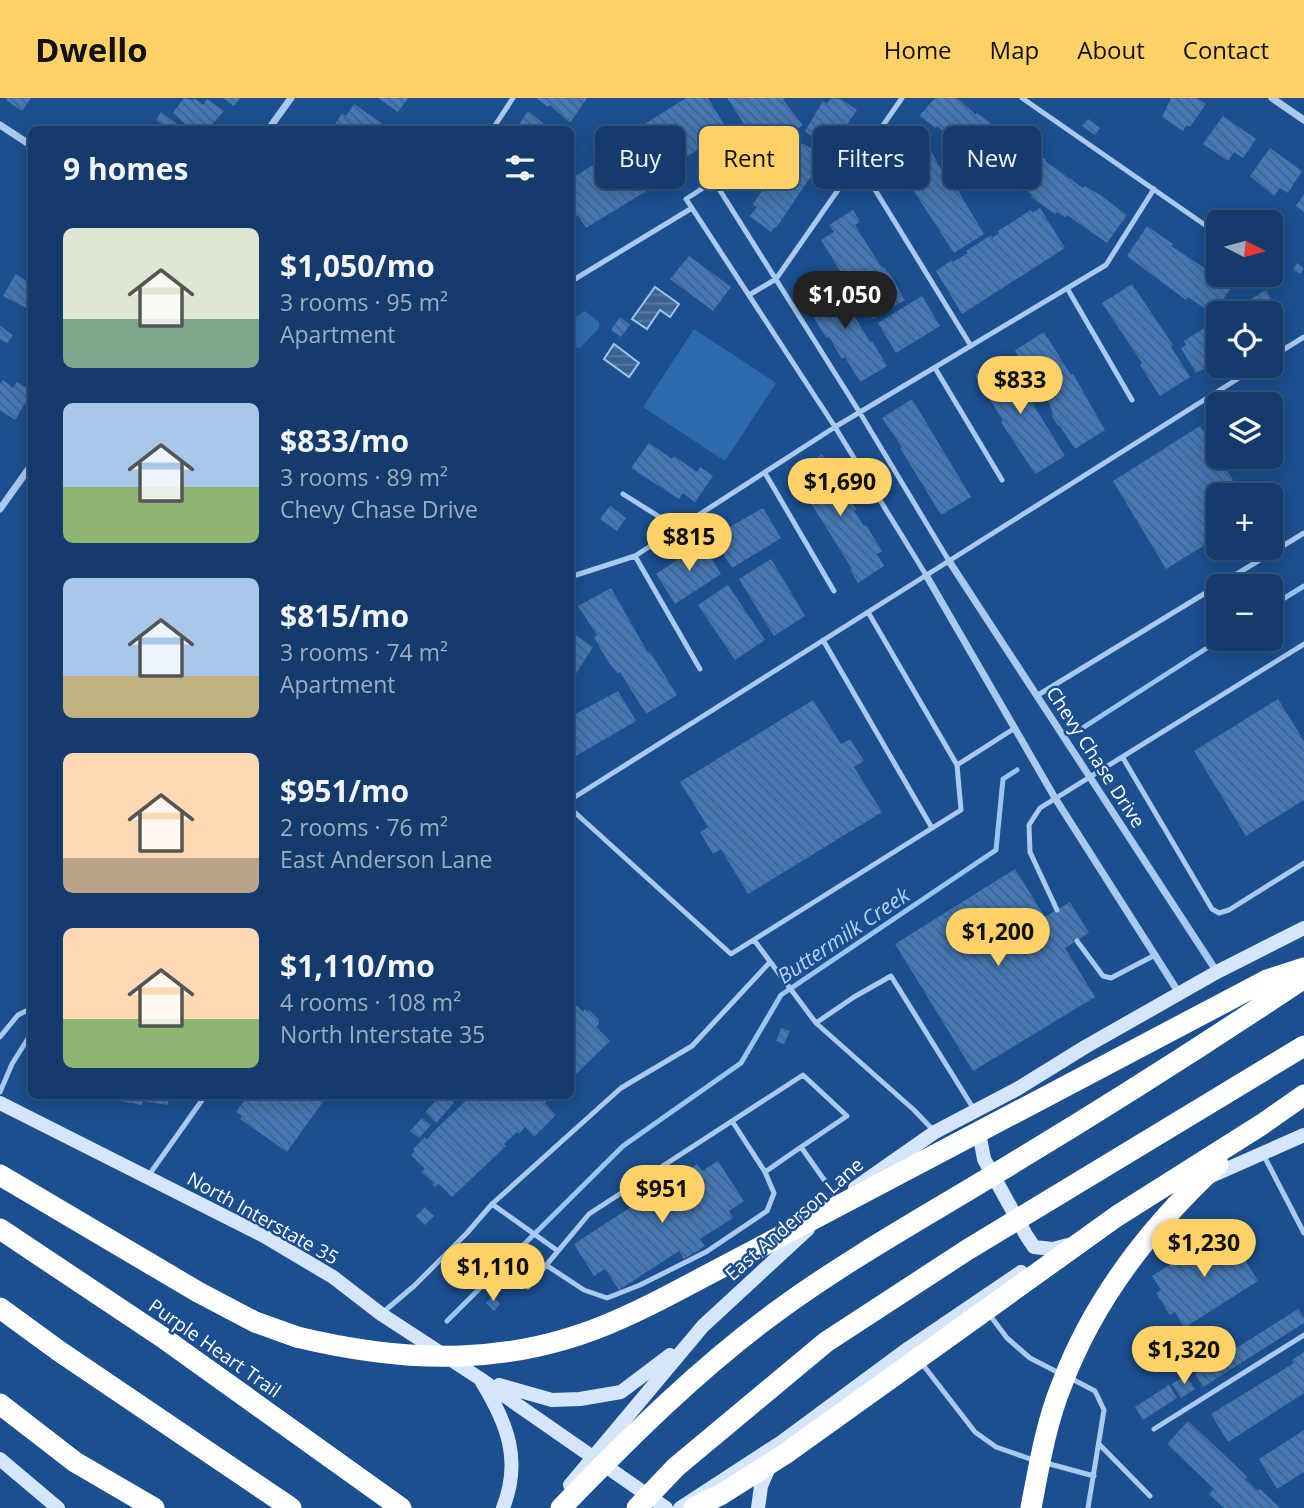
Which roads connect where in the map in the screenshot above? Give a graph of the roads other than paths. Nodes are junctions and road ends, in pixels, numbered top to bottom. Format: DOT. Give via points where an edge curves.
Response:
graph roads {
  1 [pos="291,98"];
  2 [pos="513,98"];
  3 [pos="902,98"];
  4 [pos="1022,98"];
  5 [pos="1272,98"];
  6 [pos="1304,120"];
  7 [pos="0,125"];
  8 [pos="271,126"];
  9 [pos="495,126"];
  10 [pos="883,126"];
  11 [pos="28,143"];
  12 [pos="839,189"];
  13 [pos="875,189"];
  14 [pos="1154,189"];
  15 [pos="692,208"];
  16 [pos="1206,226"];
  17 [pos="776,279"];
  18 [pos="574,280"];
  19 [pos="1067,288"];
  20 [pos="749,295"];
  21 [pos="1304,337"];
  22 [pos="971,346"];
  23 [pos="1283,350"];
  24 [pos="935,368"];
  25 [pos="1239,378"];
  26 [pos="1132,400"];
  27 [pos="860,413"];
  28 [pos="835,427"];
  29 [pos="28,470"];
  30 [pos="765,473"];
  31 [pos="1002,480"];
  32 [pos="623,494"];
  33 [pos="0,509"];
  34 [pos="677,528"];
  35 [pos="1304,533"];
  36 [pos="635,556"];
  37 [pos="949,561"];
  38 [pos="926,575"];
  39 [pos="574,576"];
  40 [pos="834,592"];
  41 [pos="868,612"];
  42 [pos="823,640"];
  43 [pos="1304,644"];
  44 [pos="700,669"];
  45 [pos="1038,695"];
  46 [pos="1015,728"];
  47 [pos="1123,758"];
  48 [pos="957,765"];
  49 [pos="1091,778"];
  50 [pos="574,797"];
  51 [pos="1055,798"];
  52 [pos="574,812"];
  53 [pos="932,828"];
  54 [pos="1304,863"];
  55 [pos="1057,910"];
  56 [pos="1304,928"];
  57 [pos="754,940"];
  58 [pos="1077,940"];
  59 [pos="1155,955"];
  60 [pos="771,962"];
  61 [pos="1304,968"];
  62 [pos="1216,971"];
  63 [pos="1304,978"];
  64 [pos="1179,993"];
  65 [pos="28,1010"];
  66 [pos="816,1023"];
  67 [pos="0,1037"];
  68 [pos="28,1038"];
  69 [pos="1304,1046"];
  70 [pos="1017,1089"];
  71 [pos="0,1093"];
  72 [pos="1304,1095"];
  73 [pos="203,1099"];
  74 [pos="0,1103"];
  75 [pos="975,1111"];
  76 [pos="732,1121"];
  77 [pos="1261,1125"];
  78 [pos="935,1132"];
  79 [pos="1304,1135"];
  80 [pos="801,1147"];
  81 [pos="1263,1154"];
  82 [pos="765,1172"];
  83 [pos="0,1175"];
  84 [pos="147,1178"];
  85 [pos="839,1201"];
  86 [pos="492,1204"];
  87 [pos="0,1229"];
  88 [pos="1304,1233"];
  89 [pos="1091,1239"];
  90 [pos="558,1251"];
  91 [pos="546,1265"];
  92 [pos="528,1287"];
  93 [pos="979,1301"];
  94 [pos="0,1308"];
  95 [pos="381,1314"];
  96 [pos="703,1326"];
  97 [pos="1304,1335"];
  98 [pos="909,1348"];
  99 [pos="479,1378"];
  100 [pos="0,1404"];
  101 [pos="1154,1429"];
  102 [pos="783,1441"];
  103 [pos="1098,1444"];
  104 [pos="594,1456"];
  105 [pos="0,1459"];
  106 [pos="1094,1476"];
  107 [pos="1150,1496"];
  108 [pos="58,1508"];
  109 [pos="154,1508"];
  110 [pos="291,1508"];
  111 [pos="401,1508"];
  112 [pos="503,1508"];
  113 [pos="552,1508"];
  114 [pos="561,1508"];
  115 [pos="637,1508"];
  116 [pos="666,1508"];
  117 [pos="680,1508"];
  118 [pos="694,1508"];
  119 [pos="758,1508"];
  120 [pos="1031,1508"];
  121 [pos="1088,1508"];
  1 -- 8 [label="street"];
  2 -- 9 [label="lane"];
  3 -- 10 [label="lane"];
  4 -- 14 [label="lane"];
  5 -- 6 [label="street"];
  7 -- 11 [label="street"];
  12 -- 17 [label="lane"];
  13 -- 22 [label="lane"];
  14 -- 16 [label="lane"];
  14 -- 19 [label="lane" via="1106,265"];
  15 -- 17 [label="lane" via="687,199 714,181"];
  15 -- 18 [label="lane"];
  15 -- 20 [label="lane"];
  17 -- 20 [label="lane"];
  17 -- 27 [label="lane"];
  19 -- 22 [label="lane"];
  19 -- 26 [label="lane"];
  20 -- 28 [label="lane"];
  21 -- 23 [label="lane"];
  22 -- 24 [label="lane"];
  24 -- 27 [label="lane"];
  24 -- 31 [label="lane"];
  25 -- 37 [label="lane"];
  27 -- 28 [label="lane"];
  27 -- 37 [label="lane"];
  28 -- 30 [label="lane"];
  28 -- 38 [label="lane"];
  29 -- 33 [label="street"];
  30 -- 34 [label="lane"];
  30 -- 40 [label="lane"];
  32 -- 34 [label="lane"];
  34 -- 36 [label="lane"];
  35 -- 45 [label="lane"];
  36 -- 39 [label="lane"];
  36 -- 44 [label="lane"];
  37 -- 38 [label="lane"];
  37 -- 45 [label="street, Chevy Chase Drive"];
  38 -- 41 [label="lane"];
  38 -- 46 [label="street"];
  41 -- 42 [label="lane"];
  41 -- 48 [label="lane"];
  42 -- 50 [label="lane"];
  42 -- 53 [label="lane"];
  43 -- 47 [label="lane"];
  45 -- 49 [label="street, Chevy Chase Drive"];
  46 -- 48 [label="lane"];
  46 -- 51 [label="street"];
  47 -- 49 [label="lane"];
  47 -- 54 [label="lane" via="1212,909 1219,913 1229,910"];
  48 -- 53 [label="lane" via="961,810"];
  49 -- 51 [label="lane"];
  49 -- 62 [label="street, Chevy Chase Drive"];
  51 -- 55 [label="lane" via="1040,808 1029,825 1030,852"];
  51 -- 59 [label="street"];
  52 -- 57 [label="lane" via="731,954"];
  53 -- 57 [label="lane"];
  56 -- 62 [label="main road, East Anderson Lane"];
  57 -- 60 [label="lane"];
  58 -- 59 [label="lane" via="1103,976 1111,978"];
  59 -- 64 [label="street"];
  60 -- 66 [label="lane"];
  60 -- 86 [label="lane" via="692,1046 621,1088"];
  61 -- 83 [label="highway, bridge" via="1267,980 621,1319 517,1351 416,1357 341,1348 297,1337 255,1322 198,1292"];
  62 -- 64 [label="main road, East Anderson Lane"];
  63 -- 114 [label="highway, bridge" via="1154,1078 779,1309 635,1432"];
  64 -- 70 [label="main road, East Anderson Lane"];
  65 -- 67 [label="lane"];
  66 -- 75 [label="lane" via="891,976"];
  66 -- 78 [label="lane"];
  68 -- 71 [label="lane"];
  69 -- 115 [label="highway, bridge" via="826,1342 676,1467"];
  70 -- 75 [label="main road, East Anderson Lane"];
  70 -- 89 [label="main road" via="990,1116 980,1138 984,1159 1034,1247 1054,1249"];
  72 -- 77 [label="highway"];
  73 -- 84 [label="lane"];
  74 -- 84 [label="main road, North Interstate 35"];
  75 -- 78 [label="main road, East Anderson Lane"];
  76 -- 80 [label="lane" via="803,1075 847,1116"];
  76 -- 82 [label="lane"];
  76 -- 90 [label="lane" via="589,1214"];
  77 -- 118 [label="highway, bridge" via="1116,1216 785,1454"];
  77 -- 120 [label="highway, bridge" via="1189,1190 1133,1256 1089,1323 1061,1385"];
  78 -- 85 [label="main road, East Anderson Lane"];
  79 -- 81 [label="main road"];
  80 -- 82 [label="lane"];
  80 -- 85 [label="lane"];
  81 -- 88 [label="lane"];
  81 -- 89 [label="main road" via="1147,1204"];
  82 -- 91 [label="lane" via="774,1193 767,1211 706,1252 640,1285 607,1298 584,1290"];
  84 -- 95 [label="main road, North Interstate 35" via="264,1236"];
  85 -- 96 [label="main road, East Anderson Lane"];
  86 -- 90 [label="lane"];
  86 -- 95 [label="lane"];
  87 -- 111 [label="highway, Purple Heart Trail" via="162,1337"];
  89 -- 93 [label="main road" via="1024,1270"];
  90 -- 91 [label="lane"];
  91 -- 92 [label="lane"];
  93 -- 98 [label="main road"];
  93 -- 103 [label="lane" via="1030,1359 1095,1391 1104,1410"];
  94 -- 110 [label="highway"];
  95 -- 99 [label="main road, North Interstate 35"];
  96 -- 99 [label="main road" via="621,1392 552,1400"];
  96 -- 104 [label="main road, East Anderson Lane"];
  97 -- 101 [label="lane"];
  98 -- 102 [label="main road"];
  98 -- 106 [label="lane" via="975,1432 996,1447"];
  99 -- 104 [label="main road, North Interstate 35"];
  99 -- 112 [label="main road" via="500,1413 510,1444 511,1468"];
  100 -- 109 [label="highway" via="75,1462"];
  102 -- 117 [label="main road"];
  102 -- 119 [label="main road" via="761,1486"];
  103 -- 106 [label="lane"];
  103 -- 107 [label="lane"];
  104 -- 113 [label="main road, East Anderson Lane"];
  104 -- 116 [label="main road, North Interstate 35"];
  105 -- 108 [label="main road"];
  106 -- 121 [label="lane"];
}
